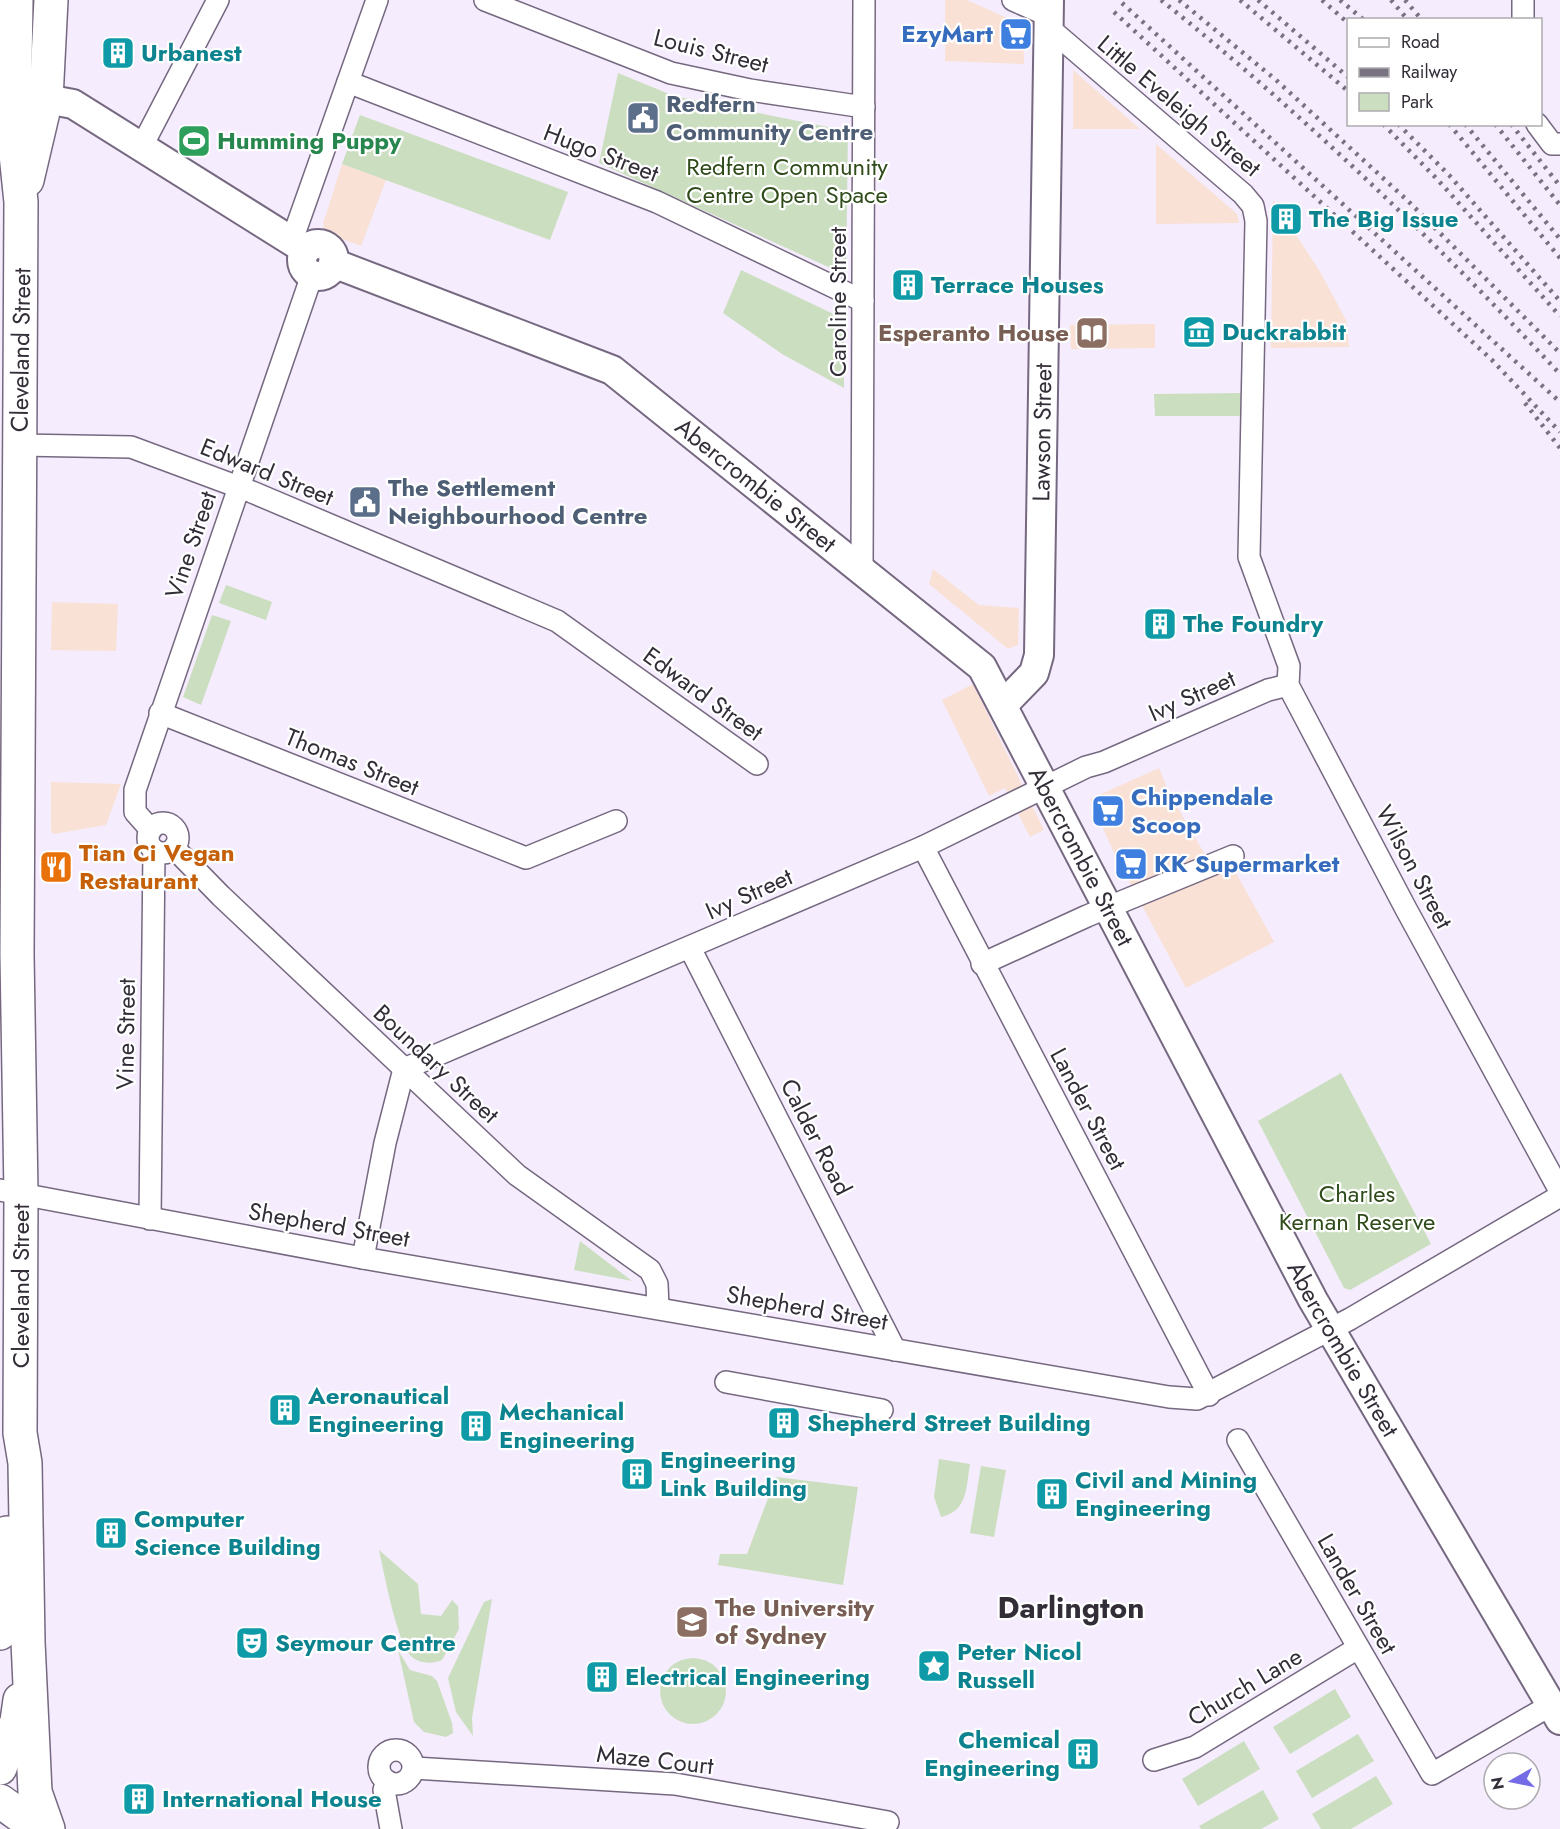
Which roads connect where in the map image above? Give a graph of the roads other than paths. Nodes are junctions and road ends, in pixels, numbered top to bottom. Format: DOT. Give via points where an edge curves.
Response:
graph roads {
  1 [pos="16,0"];
  2 [pos="218,0"];
  3 [pos="377,0"];
  4 [pos="485,0"];
  5 [pos="864,0"];
  6 [pos="1013,0"];
  7 [pos="1523,0"];
  8 [pos="51,2"];
  9 [pos="1049,13"];
  10 [pos="1523,18"];
  11 [pos="348,82"];
  12 [pos="7,94"];
  13 [pos="46,99"];
  14 [pos="864,107"];
  15 [pos="1538,126"];
  16 [pos="1560,144"];
  17 [pos="142,146"];
  18 [pos="21,202"];
  19 [pos="311,257"];
  20 [pos="863,300"];
  21 [pos="20,445"];
  22 [pos="239,486"];
  23 [pos="1249,557"];
  24 [pos="862,568"];
  25 [pos="1288,685"];
  26 [pos="1003,705"];
  27 [pos="160,712"];
  28 [pos="758,764"];
  29 [pos="1044,787"];
  30 [pos="616,821"];
  31 [pos="9,831"];
  32 [pos="160,843"];
  33 [pos="923,847"];
  34 [pos="1233,856"];
  35 [pos="1107,909"];
  36 [pos="690,948"];
  37 [pos="8,954"];
  38 [pos="982,964"];
  39 [pos="404,1069"];
  40 [pos="1560,1191"];
  41 [pos="10,1192"];
  42 [pos="1560,1196"];
  43 [pos="150,1219"];
  44 [pos="363,1258"];
  45 [pos="658,1308"];
  46 [pos="1330,1328"];
  47 [pos="895,1350"];
  48 [pos="726,1382"];
  49 [pos="1209,1395"];
  50 [pos="882,1410"];
  51 [pos="10,1432"];
  52 [pos="1238,1440"];
  53 [pos="14,1638"];
  54 [pos="1358,1648"];
  55 [pos="1556,1713"];
  56 [pos="1154,1760"];
  57 [pos="0,1768"];
  58 [pos="414,1768"];
  59 [pos="387,1781"];
  60 [pos="0,1801"];
  61 [pos="888,1822"];
  62 [pos="39,1829"];
  63 [pos="48,1829"];
  64 [pos="391,1829"];
  1 -- 12 [label="main road, Cleveland Street"];
  2 -- 17 [label="street"];
  3 -- 11 [label="street, Vine Street"];
  4 -- 14 [label="street, Louis Street" via="671,73 750,90"];
  5 -- 14 [label="street, Caroline Street"];
  6 -- 9 [label="street, Little Eveleigh Street"];
  7 -- 10 [label="street"];
  8 -- 12 [label="main road" via="31,59"];
  8 -- 13 [label="main road, Cleveland Street"];
  9 -- 23 [label="street, Little Eveleigh Street" via="1253,206 1256,221"];
  9 -- 26 [label="street, Lawson Street" via="1039,655 1030,679"];
  11 -- 19 [label="street, Vine Street"];
  11 -- 20 [label="street, Hugo Street" via="657,201"];
  12 -- 18 [label="main road, Cleveland Street"];
  13 -- 17 [label="street, Abercrombie Street" via="73,104"];
  13 -- 18 [label="main road, Cleveland Street"];
  14 -- 20 [label="street, Caroline Street"];
  15 -- 16 [label="street" via="1552,144"];
  17 -- 19 [label="street, Abercrombie Street"];
  18 -- 21 [label="main road, Cleveland Street"];
  19 -- 22 [label="street, Vine Street"];
  19 -- 24 [label="street, Abercrombie Street" via="612,370"];
  20 -- 24 [label="street, Caroline Street"];
  21 -- 22 [label="street, Edward Street" via="131,447"];
  21 -- 31 [label="main road, Cleveland Street"];
  22 -- 27 [label="street, Vine Street"];
  22 -- 28 [label="street, Edward Street" via="557,621"];
  23 -- 25 [label="street, Wilson Street" via="1289,666"];
  24 -- 26 [label="street, Abercrombie Street" via="982,667"];
  25 -- 29 [label="street, Ivy Street" via="1268,690"];
  25 -- 40 [label="street, Wilson Street"];
  26 -- 29 [label="street, Abercrombie Street"];
  27 -- 30 [label="street, Thomas Street" via="526,858"];
  27 -- 32 [label="street, Vine Street" via="133,800 136,814"];
  29 -- 33 [label="street, Ivy Street"];
  29 -- 35 [label="street, Abercrombie Street"];
  31 -- 37 [label="main road, Cleveland Street"];
  32 -- 39 [label="street, Boundary Street"];
  32 -- 43 [label="street, Vine Street"];
  33 -- 36 [label="street, Ivy Street"];
  33 -- 38 [label="street, Lander Street"];
  34 -- 35 [label="street"];
  35 -- 38 [label="street"];
  35 -- 46 [label="street, Abercrombie Street"];
  36 -- 39 [label="street, Ivy Street"];
  36 -- 47 [label="street, Calder Road"];
  37 -- 41 [label="main road, Cleveland Street"];
  38 -- 49 [label="street, Lander Street"];
  39 -- 44 [label="street"];
  39 -- 45 [label="street, Boundary Street" via="517,1175 650,1270 657,1284"];
  41 -- 43 [label="street, Shepherd Street"];
  41 -- 51 [label="main road, Cleveland Street"];
  42 -- 46 [label="street, Shepherd Street"];
  43 -- 44 [label="street, Shepherd Street"];
  44 -- 45 [label="street, Shepherd Street"];
  45 -- 47 [label="street, Shepherd Street"];
  46 -- 49 [label="street, Shepherd Street"];
  46 -- 55 [label="street, Abercrombie Street"];
  47 -- 49 [label="street, Shepherd Street" via="1168,1397 1197,1399"];
  48 -- 50 [label="street"];
  51 -- 53 [label="main road, Cleveland Street" via="25,1463"];
  52 -- 54 [label="street, Lander Street"];
  53 -- 57 [label="main road, Cleveland Street" via="17,1721"];
  53 -- 63 [label="main road, Cleveland Street" via="34,1792"];
  54 -- 55 [label="street, Lander Street" via="1432,1774"];
  54 -- 56 [label="street, Church Lane" via="1195,1747"];
  58 -- 59 [label="street" via="407,1781"];
  58 -- 59 [label="street" via="408,1754 399,1749 389,1751 381,1758 379,1768"];
  58 -- 61 [label="street, Maze Court" via="675,1784"];
  59 -- 64 [label="street" via="384,1790"];
  60 -- 62 [label="main road"];
}
